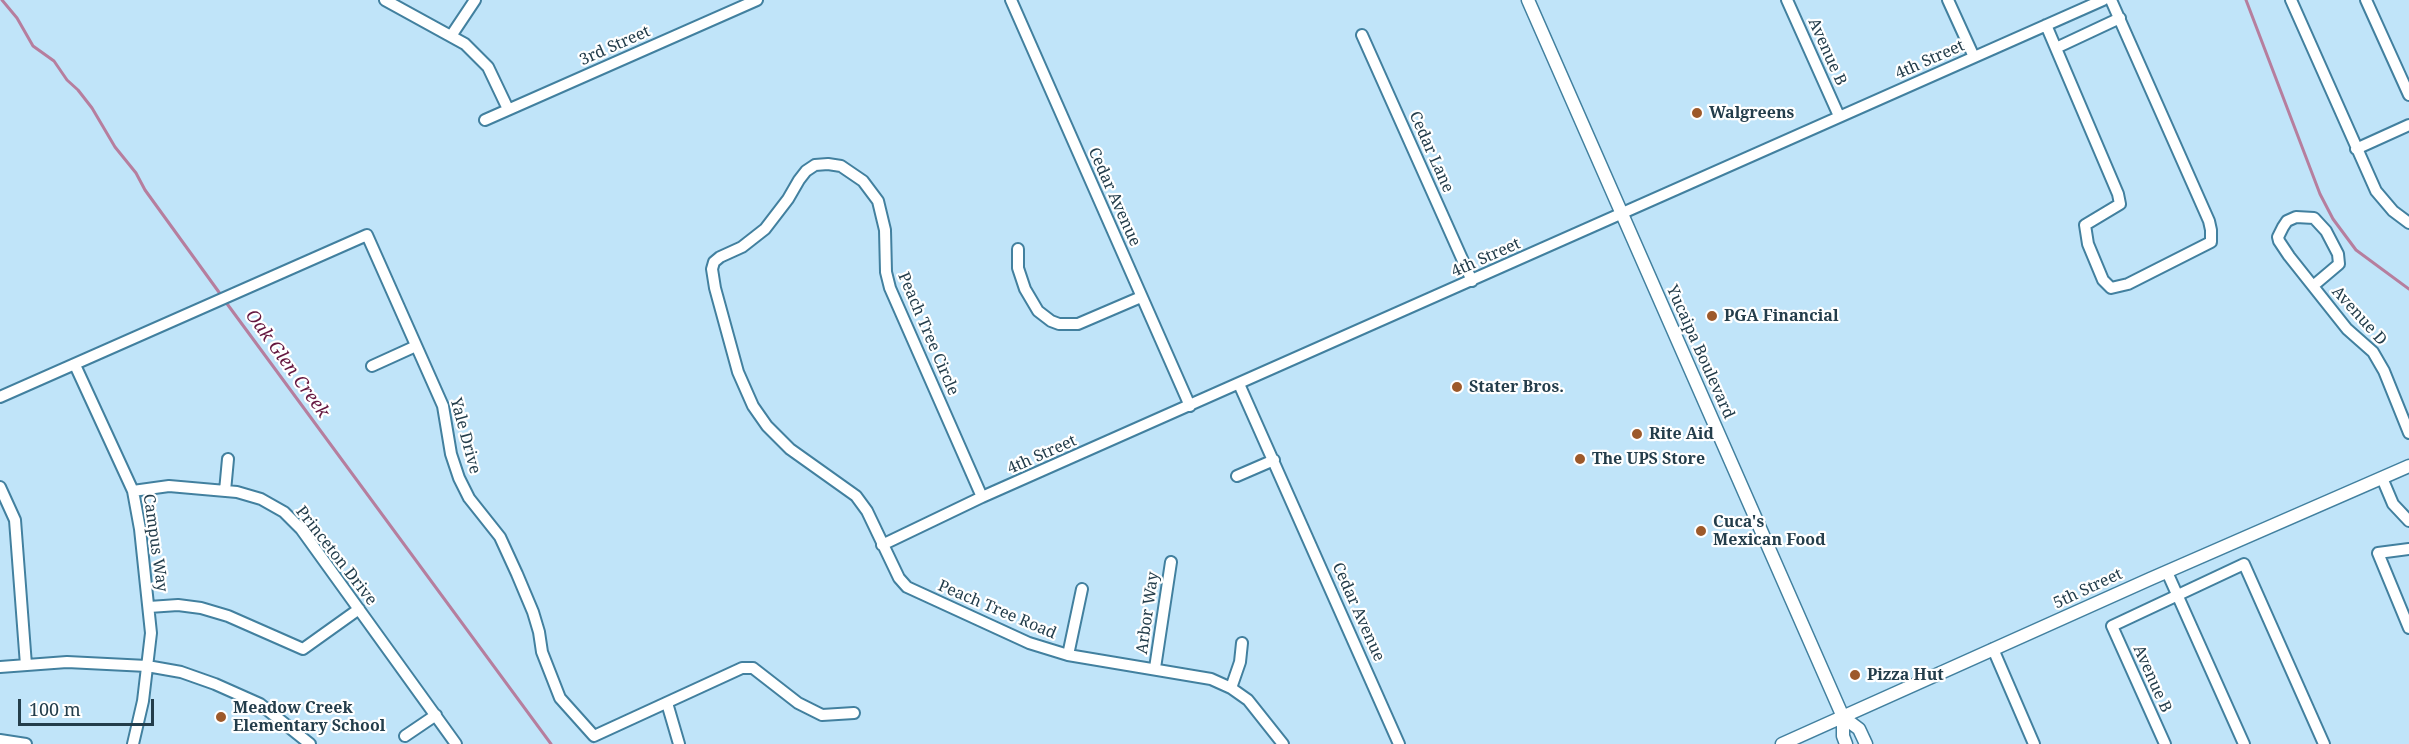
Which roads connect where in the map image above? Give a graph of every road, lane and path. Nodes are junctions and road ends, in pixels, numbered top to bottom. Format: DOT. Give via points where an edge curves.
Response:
graph roads {
  1 [pos="385,0"];
  2 [pos="475,0"];
  3 [pos="757,0"];
  4 [pos="1011,0"];
  5 [pos="1528,0"];
  6 [pos="1787,0"];
  7 [pos="1948,0"];
  8 [pos="2103,0"];
  9 [pos="2111,0"];
  10 [pos="2291,0"];
  11 [pos="2366,0"];
  12 [pos="2120,18"];
  13 [pos="2046,25"];
  14 [pos="1362,35"];
  15 [pos="451,36"];
  16 [pos="2056,48"];
  17 [pos="1974,57"];
  18 [pos="2409,95"];
  19 [pos="508,109"];
  20 [pos="1839,116"];
  21 [pos="485,120"];
  22 [pos="2409,125"];
  23 [pos="2356,149"];
  24 [pos="1621,212"];
  25 [pos="2409,223"];
  26 [pos="1018,249"];
  27 [pos="1472,281"];
  28 [pos="2313,286"];
  29 [pos="1141,297"];
  30 [pos="416,346"];
  31 [pos="75,365"];
  32 [pos="372,366"];
  33 [pos="1239,384"];
  34 [pos="0,397"];
  35 [pos="1190,406"];
  36 [pos="2409,433"];
  37 [pos="228,459"];
  38 [pos="1274,460"];
  39 [pos="2409,466"];
  40 [pos="1237,476"];
  41 [pos="2382,478"];
  42 [pos="0,487"];
  43 [pos="133,491"];
  44 [pos="225,491"];
  45 [pos="982,497"];
  46 [pos="2409,521"];
  47 [pos="882,545"];
  48 [pos="2409,549"];
  49 [pos="1171,561"];
  50 [pos="2167,572"];
  51 [pos="1082,589"];
  52 [pos="2176,594"];
  53 [pos="149,607"];
  54 [pos="358,609"];
  55 [pos="2409,626"];
  56 [pos="1242,643"];
  57 [pos="1993,649"];
  58 [pos="1068,655"];
  59 [pos="26,665"];
  60 [pos="147,666"];
  61 [pos="0,667"];
  62 [pos="1155,668"];
  63 [pos="1231,688"];
  64 [pos="667,702"];
  65 [pos="854,713"];
  66 [pos="436,715"];
  67 [pos="1843,717"];
  68 [pos="405,736"];
  69 [pos="5,741"];
  70 [pos="26,744"];
  71 [pos="133,744"];
  72 [pos="310,744"];
  73 [pos="456,744"];
  74 [pos="679,744"];
  75 [pos="1283,744"];
  76 [pos="1399,744"];
  77 [pos="1782,744"];
  78 [pos="1846,744"];
  79 [pos="1866,744"];
  80 [pos="2034,744"];
  81 [pos="2165,744"];
  82 [pos="2244,744"];
  83 [pos="2324,744"];
  1 -- 15 [label="street"];
  2 -- 15 [label="street"];
  3 -- 19 [label="street, 3rd Street"];
  4 -- 29 [label="street, Cedar Avenue"];
  5 -- 24 [label="main road, Yucaipa Boulevard"];
  6 -- 20 [label="street, Avenue B"];
  7 -- 17 [label="street"];
  8 -- 13 [label="street, 4th Street"];
  9 -- 12 [label="street"];
  10 -- 23 [label="street"];
  11 -- 18 [label="street"];
  12 -- 16 [label="street"];
  12 -- 16 [label="street" via="2211,230 2211,242 2128,284 2111,288 2103,280 2088,244 2085,225 2120,204 2108,165"];
  13 -- 16 [label="street"];
  13 -- 17 [label="street, 4th Street"];
  14 -- 27 [label="street, Cedar Lane"];
  15 -- 19 [label="street" via="488,67"];
  17 -- 20 [label="street, 4th Street"];
  19 -- 21 [label="street, 3rd Street"];
  20 -- 24 [label="street, 4th Street"];
  22 -- 23 [label="street"];
  23 -- 25 [label="street" via="2376,191"];
  24 -- 27 [label="street, 4th Street"];
  24 -- 67 [label="main road, Yucaipa Boulevard"];
  26 -- 29 [label="street" via="1018,268 1025,289 1038,311 1051,321 1078,324"];
  27 -- 33 [label="street, 4th Street"];
  28 -- 28 [label="street, Avenue D" via="2278,237 2287,221 2296,217 2314,218 2338,254 2339,264"];
  28 -- 36 [label="street, Avenue D" via="2347,328 2373,352"];
  29 -- 35 [label="street, Cedar Avenue"];
  30 -- 31 [label="street, Yale Drive" via="367,234"];
  30 -- 32 [label="street"];
  30 -- 64 [label="street, Yale Drive" via="443,406 459,478 469,498 500,537 517,574 560,698 594,736"];
  31 -- 34 [label="street, Yale Drive"];
  31 -- 43 [label="street, Campus Way"];
  33 -- 35 [label="street, 4th Street"];
  33 -- 38 [label="street, Cedar Avenue"];
  35 -- 45 [label="street, 4th Street"];
  37 -- 44 [label="street"];
  38 -- 40 [label="street"];
  38 -- 76 [label="street, Cedar Avenue"];
  39 -- 41 [label="main road, 5th Street"];
  41 -- 46 [label="street" via="2393,504"];
  41 -- 50 [label="main road, 5th Street"];
  42 -- 59 [label="street" via="15,520"];
  43 -- 44 [label="street, Princeton Drive" via="169,486"];
  43 -- 53 [label="street, Campus Way"];
  44 -- 54 [label="street, Princeton Drive" via="261,499 284,512 301,529"];
  45 -- 47 [label="street, 4th Street"];
  45 -- 47 [label="street, Peach Tree Circle" via="890,288 878,201 863,181 841,166 815,165 806,171 765,229 714,262 712,276 738,372 753,406 785,444 856,496 867,510"];
  47 -- 58 [label="street, Peach Tree Road" via="907,587 1029,643"];
  48 -- 55 [label="street" via="2378,553"];
  49 -- 62 [label="street, Arbor Way"];
  50 -- 52 [label="street"];
  50 -- 57 [label="main road, 5th Street"];
  51 -- 58 [label="street"];
  52 -- 81 [label="street, Avenue B" via="2112,626"];
  52 -- 82 [label="street"];
  52 -- 83 [label="street" via="2244,564"];
  53 -- 54 [label="street" via="201,608 303,649"];
  53 -- 60 [label="street, Campus Way"];
  54 -- 66 [label="street, Princeton Drive"];
  56 -- 63 [label="street"];
  57 -- 67 [label="main road, 5th Street"];
  57 -- 80 [label="street"];
  58 -- 62 [label="street, Peach Tree Road"];
  59 -- 60 [label="street" via="67,662"];
  59 -- 61 [label="street"];
  60 -- 71 [label="street, Campus Way"];
  60 -- 72 [label="street" via="181,672 260,704"];
  62 -- 63 [label="street, Peach Tree Road" via="1211,679"];
  63 -- 75 [label="street, Peach Tree Road" via="1248,700"];
  64 -- 65 [label="street, Yale Drive" via="742,668 753,668 798,703 822,715"];
  64 -- 74 [label="street"];
  66 -- 68 [label="street"];
  66 -- 73 [label="street, Princeton Drive"];
  67 -- 77 [label="main road, 5th Street"];
  67 -- 78 [label="main road, Yucaipa Boulevard"];
  67 -- 79 [label="main road, Yucaipa Boulevard" via="1859,729"];
  69 -- 70 [label="street"];
}
